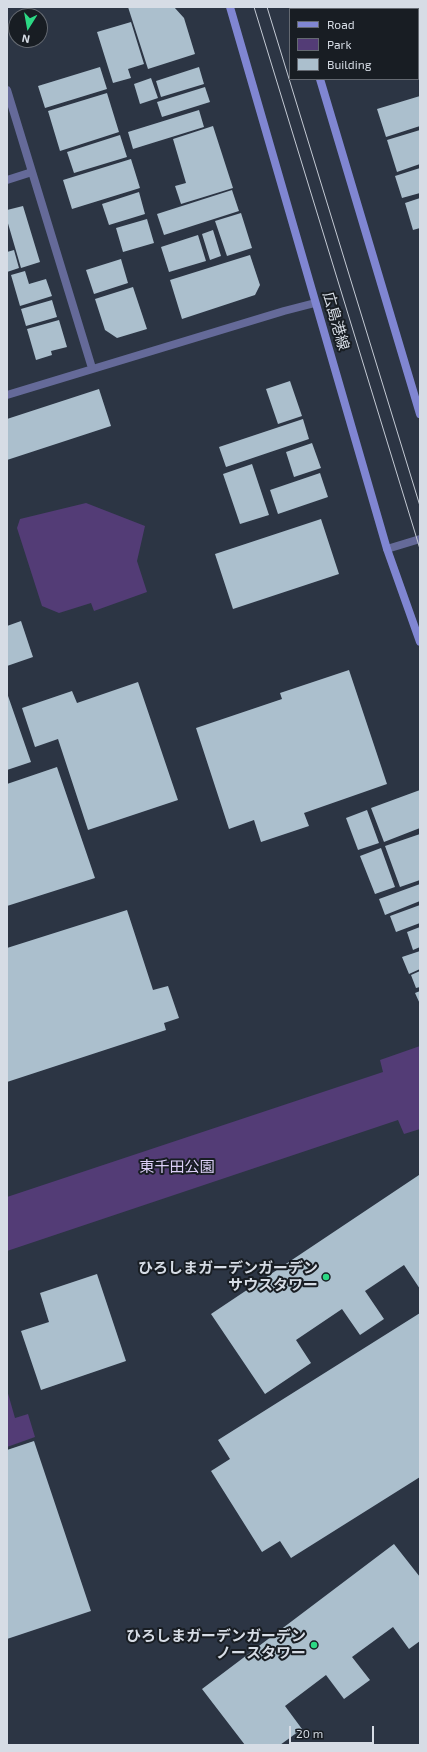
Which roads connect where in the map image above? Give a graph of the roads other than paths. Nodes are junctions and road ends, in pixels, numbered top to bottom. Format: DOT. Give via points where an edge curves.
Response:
graph roads {
  1 [pos="230,7"];
  2 [pos="320,80"];
  3 [pos="7,90"];
  4 [pos="32,172"];
  5 [pos="7,180"];
  6 [pos="316,303"];
  7 [pos="92,368"];
  8 [pos="7,395"];
  9 [pos="420,414"];
  10 [pos="420,539"];
  11 [pos="387,549"];
  12 [pos="420,642"];
  1 -- 6 [label="main road, 広島港線"];
  2 -- 9 [label="main road"];
  3 -- 4 [label="street"];
  4 -- 5 [label="street"];
  4 -- 7 [label="street"];
  6 -- 7 [label="street"];
  6 -- 11 [label="main road, 広島港線"];
  7 -- 8 [label="street"];
  10 -- 11 [label="street"];
  11 -- 12 [label="main road, 広島港線"];
}
